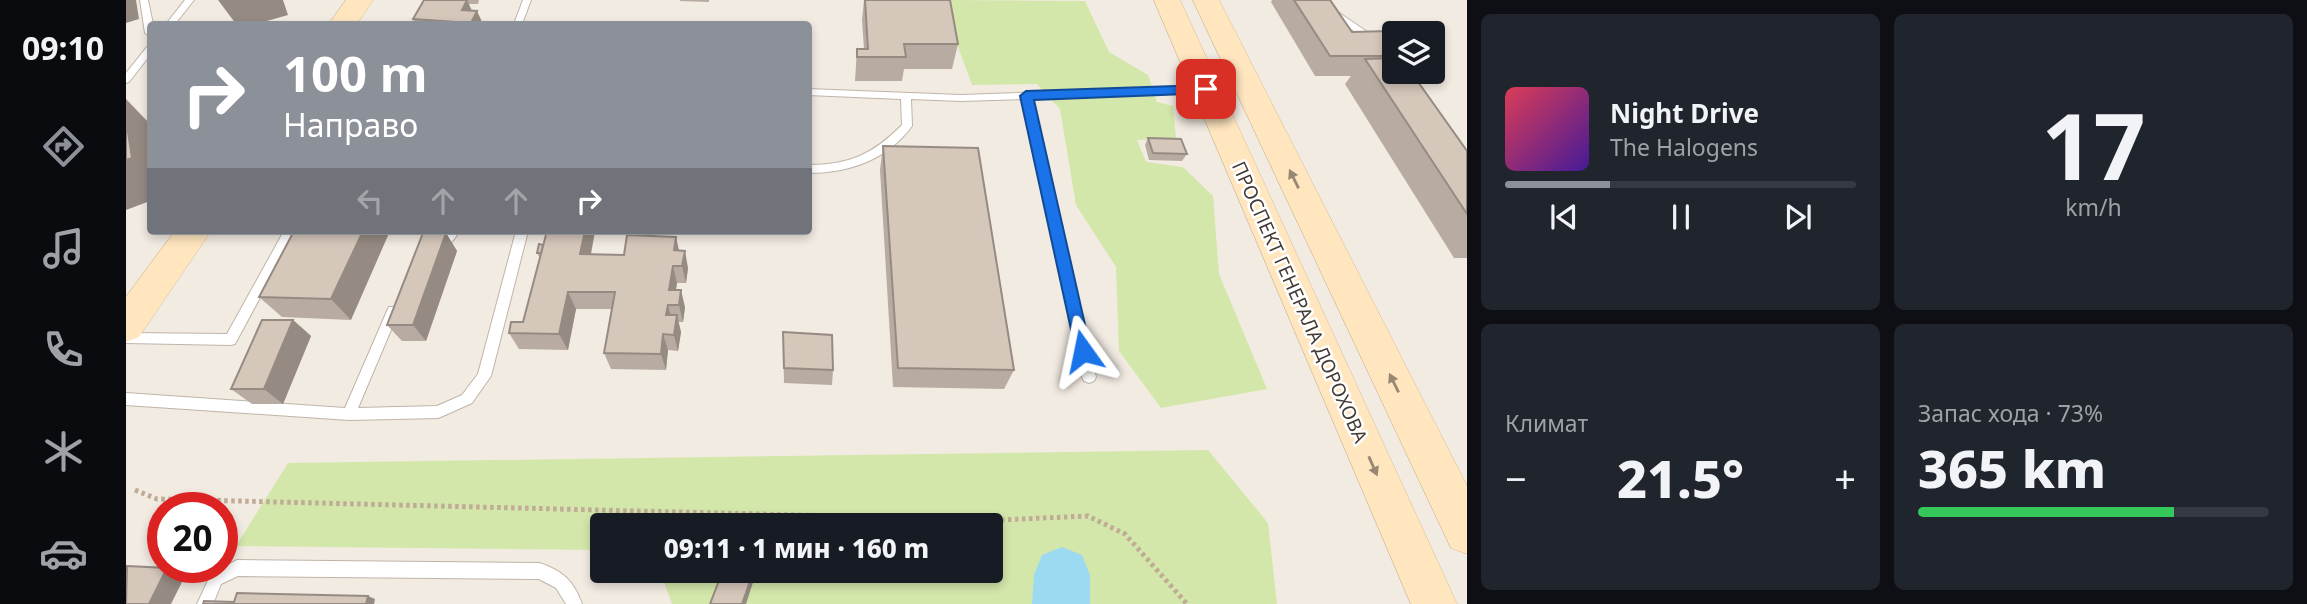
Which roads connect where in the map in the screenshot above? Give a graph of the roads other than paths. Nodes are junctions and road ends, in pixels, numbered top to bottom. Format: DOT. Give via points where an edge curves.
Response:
graph roads {
  1 [pos="144,0"];
  2 [pos="190,0"];
  3 [pos="360,0"];
  4 [pos="527,0"];
  5 [pos="1167,0"];
  6 [pos="1206,0"];
  7 [pos="1326,0"];
  8 [pos="148,21"];
  9 [pos="172,21"];
  10 [pos="345,21"];
  11 [pos="519,21"];
  12 [pos="1382,47"];
  13 [pos="147,53"];
  14 [pos="126,80"];
  15 [pos="1206,89"];
  16 [pos="812,92"];
  17 [pos="906,96"];
  18 [pos="1026,96"];
  19 [pos="812,169"];
  20 [pos="191,235"];
  21 [pos="288,235"];
  22 [pos="451,235"];
  23 [pos="521,235"];
  24 [pos="417,255"];
  25 [pos="401,292"];
  26 [pos="126,326"];
  27 [pos="126,338"];
  28 [pos="1089,377"];
  29 [pos="126,399"];
  30 [pos="349,414"];
  31 [pos="1467,532"];
  32 [pos="205,604"];
  33 [pos="573,604"];
  34 [pos="1434,604"];
  1 -- 8 [label="lane"];
  2 -- 9 [label="lane"];
  3 -- 10 [label="main road"];
  4 -- 11 [label="lane"];
  5 -- 15 [label="main road, ПРОСПЕКТ ГЕНЕРАЛА ДОРОХОВА"];
  31 -- 6 [label="main road, one-way"];
  7 -- 12 [label="lane" via="1335,14"];
  13 -- 14 [label="lane"];
  15 -- 18 [label="lane"];
  15 -- 34 [label="main road, ПРОСПЕКТ ГЕНЕРАЛА ДОРОХОВА, one-way"];
  16 -- 17 [label="lane"];
  17 -- 18 [label="lane"];
  17 -- 19 [label="lane" via="907,126 892,142 868,158 835,170"];
  18 -- 28 [label="lane"];
  20 -- 26 [label="main road"];
  21 -- 27 [label="lane" via="231,340"];
  22 -- 24 [label="lane"];
  23 -- 30 [label="lane" via="484,376 467,399 438,412"];
  25 -- 30 [label="lane"];
  29 -- 30 [label="lane"];
  32 -- 33 [label="lane" via="216,579 237,568 540,572 560,579"];
}
